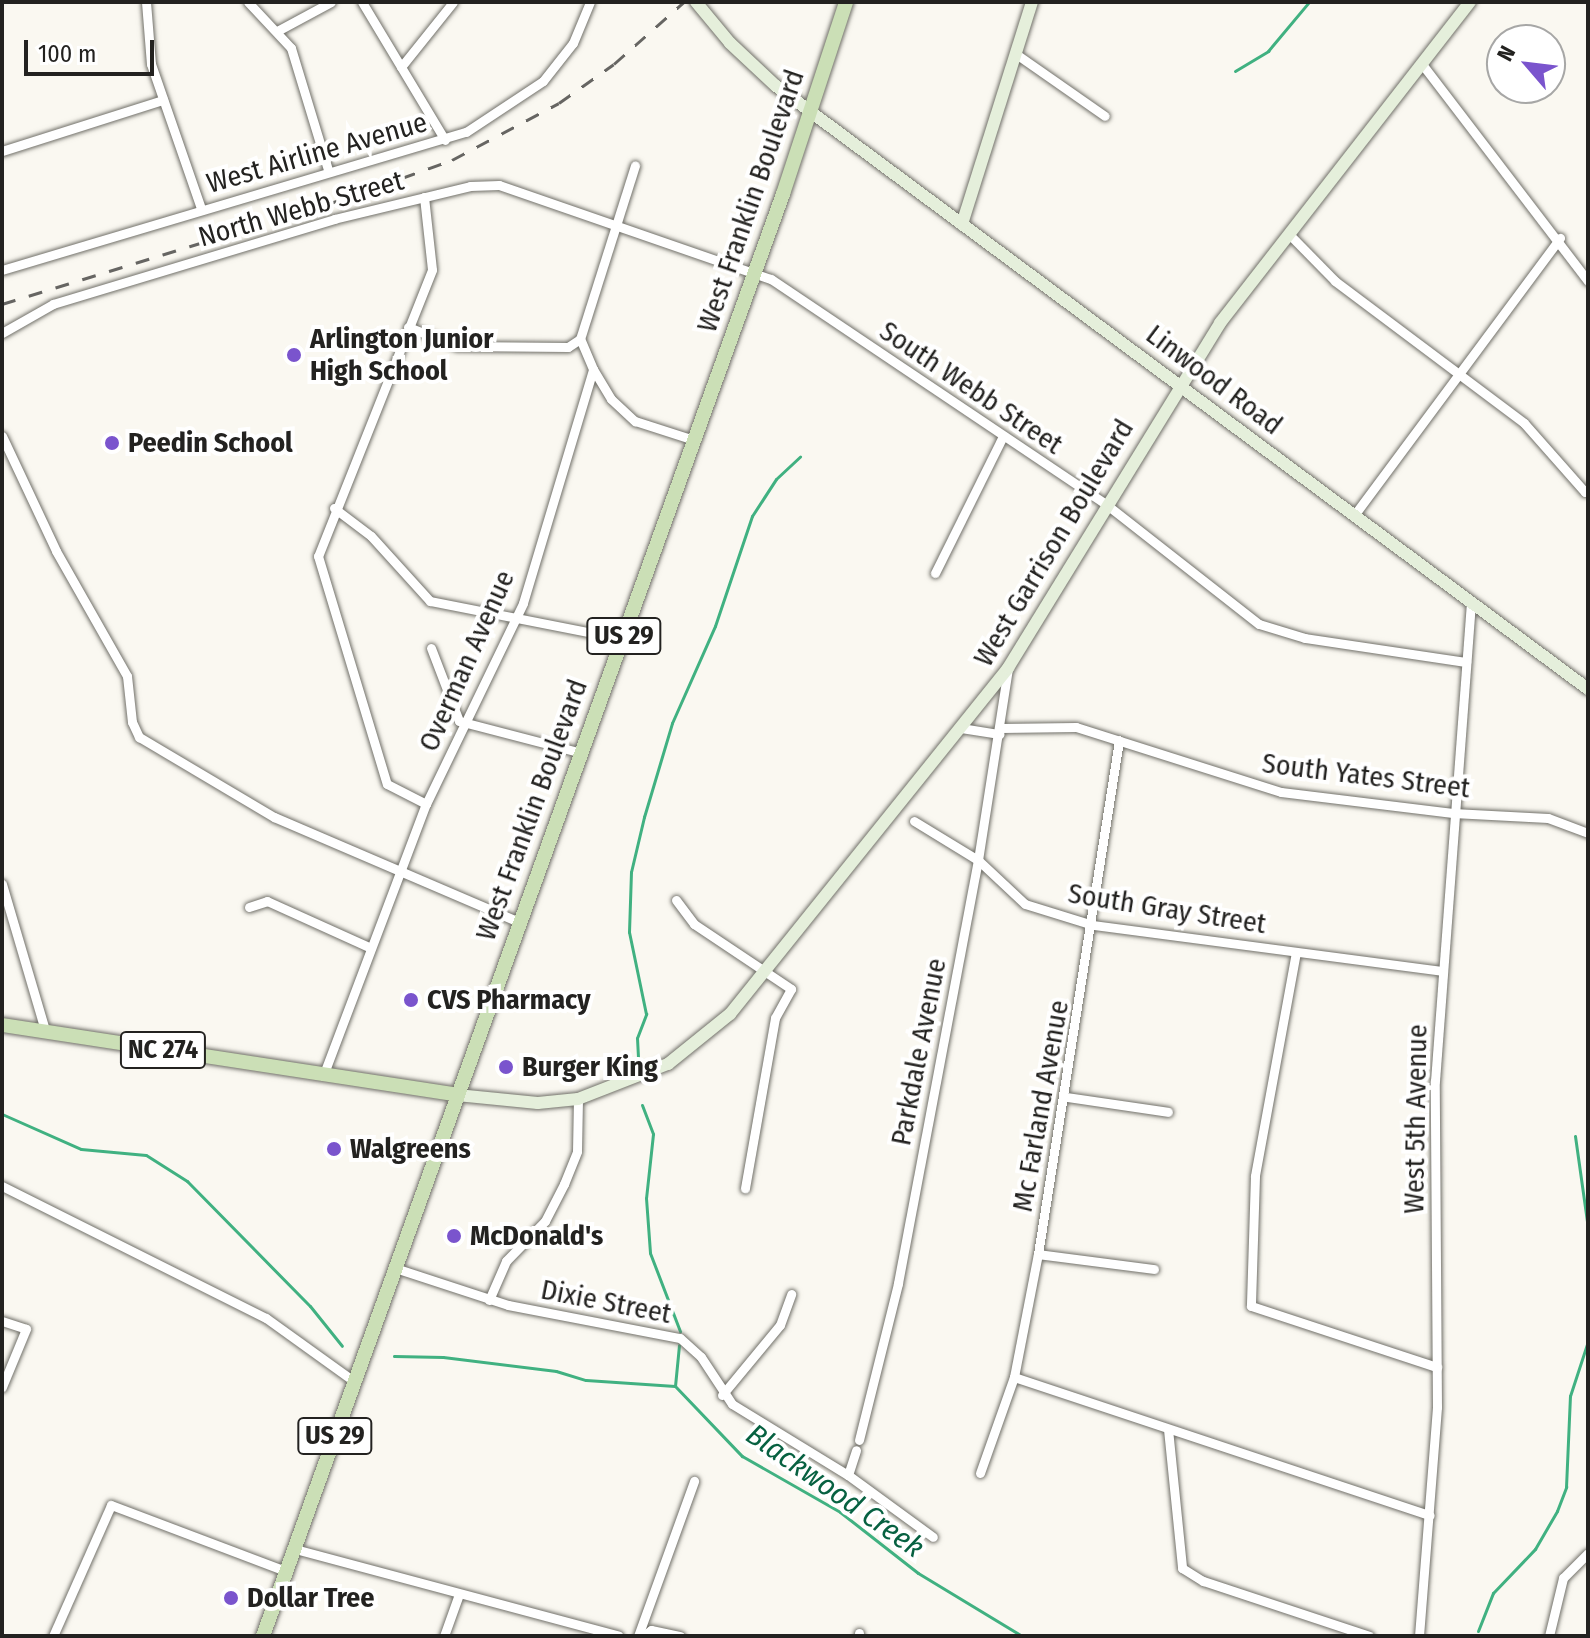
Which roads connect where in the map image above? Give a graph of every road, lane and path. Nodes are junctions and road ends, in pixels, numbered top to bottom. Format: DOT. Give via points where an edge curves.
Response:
graph roads {
  1 [pos="146,2"];
  2 [pos="248,2"];
  3 [pos="331,2"];
  4 [pos="353,2"];
  5 [pos="453,2"];
  6 [pos="590,2"];
  7 [pos="696,2"];
  8 [pos="846,2"];
  9 [pos="1032,2"];
  10 [pos="1470,2"];
  11 [pos="364,4"];
  12 [pos="279,30"];
  13 [pos="1016,54"];
  14 [pos="1422,64"];
  15 [pos="401,67"];
  16 [pos="163,100"];
  17 [pos="810,112"];
  18 [pos="1105,116"];
  19 [pos="445,140"];
  20 [pos="2,151"];
  21 [pos="635,166"];
  22 [pos="328,170"];
  23 [pos="424,197"];
  24 [pos="201,208"];
  25 [pos="962,224"];
  26 [pos="617,226"];
  27 [pos="1290,235"];
  28 [pos="1560,238"];
  29 [pos="2,270"];
  30 [pos="754,273"];
  31 [pos="1588,281"];
  32 [pos="408,327"];
  33 [pos="2,333"];
  34 [pos="580,339"];
  35 [pos="593,369"];
  36 [pos="1457,375"];
  37 [pos="1179,383"];
  38 [pos="2,436"];
  39 [pos="1003,436"];
  40 [pos="694,440"];
  41 [pos="1588,489"];
  42 [pos="1107,505"];
  43 [pos="334,508"];
  44 [pos="1355,514"];
  45 [pos="935,573"];
  46 [pos="1471,603"];
  47 [pos="516,620"];
  48 [pos="623,639"];
  49 [pos="431,648"];
  50 [pos="1466,662"];
  51 [pos="1008,668"];
  52 [pos="1588,689"];
  53 [pos="466,724"];
  54 [pos="961,728"];
  55 [pos="1001,731"];
  56 [pos="1119,740"];
  57 [pos="582,753"];
  58 [pos="426,804"];
  59 [pos="1453,813"];
  60 [pos="914,821"];
  61 [pos="1588,833"];
  62 [pos="978,860"];
  63 [pos="398,871"];
  64 [pos="2,884"];
  65 [pos="676,900"];
  66 [pos="249,907"];
  67 [pos="517,921"];
  68 [pos="1093,925"];
  69 [pos="369,947"];
  70 [pos="1296,952"];
  71 [pos="765,971"];
  72 [pos="1441,971"];
  73 [pos="2,1025"];
  74 [pos="45,1030"];
  75 [pos="323,1076"];
  76 [pos="457,1095"];
  77 [pos="1067,1097"];
  78 [pos="578,1099"];
  79 [pos="1168,1112"];
  80 [pos="2,1186"];
  81 [pos="745,1188"];
  82 [pos="1038,1254"];
  83 [pos="395,1268"];
  84 [pos="1154,1269"];
  85 [pos="791,1294"];
  86 [pos="489,1300"];
  87 [pos="2,1321"];
  88 [pos="1437,1367"];
  89 [pos="1014,1377"];
  90 [pos="355,1382"];
  91 [pos="2,1387"];
  92 [pos="722,1395"];
  93 [pos="1168,1429"];
  94 [pos="980,1473"];
  95 [pos="848,1475"];
  96 [pos="694,1481"];
  97 [pos="1430,1515"];
  98 [pos="933,1537"];
  99 [pos="295,1549"];
  100 [pos="1588,1553"];
  101 [pos="286,1571"];
  102 [pos="459,1594"];
  103 [pos="53,1636"];
  104 [pos="263,1636"];
  105 [pos="444,1636"];
  106 [pos="619,1636"];
  107 [pos="640,1636"];
  108 [pos="680,1636"];
  109 [pos="1369,1636"];
  110 [pos="1419,1636"];
  111 [pos="1549,1636"];
  1 -- 16 [label="street" via="147,48"];
  2 -- 12 [label="street"];
  3 -- 12 [label="street"];
  4 -- 11 [label="street"];
  5 -- 15 [label="street"];
  6 -- 19 [label="street, West Airline Avenue" via="573,43 543,81 492,118"];
  7 -- 17 [label="main road, Linwood Road" via="744,58"];
  8 -- 17 [label="main road, West Franklin Boulevard / US 29"];
  9 -- 13 [label="main road"];
  10 -- 14 [label="main road, West Garrison Boulevard"];
  11 -- 15 [label="street"];
  12 -- 22 [label="street" via="299,70"];
  13 -- 18 [label="street"];
  13 -- 25 [label="main road"];
  14 -- 27 [label="main road, West Garrison Boulevard"];
  14 -- 28 [label="street"];
  15 -- 19 [label="street"];
  16 -- 20 [label="street"];
  16 -- 24 [label="street"];
  17 -- 25 [label="main road, Linwood Road"];
  17 -- 30 [label="main road, West Franklin Boulevard / US 29"];
  19 -- 22 [label="street, West Airline Avenue"];
  21 -- 26 [label="street"];
  22 -- 24 [label="street, West Airline Avenue"];
  23 -- 26 [label="street, North Webb Street" via="499,185"];
  23 -- 32 [label="street" via="432,270"];
  23 -- 33 [label="street, North Webb Street" via="53,304"];
  24 -- 29 [label="street, West Airline Avenue"];
  25 -- 37 [label="main road, Linwood Road"];
  26 -- 30 [label="street, South Webb Street"];
  26 -- 34 [label="street"];
  27 -- 36 [label="street" via="1335,281"];
  27 -- 37 [label="main road, West Garrison Boulevard"];
  28 -- 31 [label="street"];
  28 -- 36 [label="street"];
  30 -- 39 [label="street, South Webb Street"];
  30 -- 40 [label="main road, West Franklin Boulevard / US 29"];
  32 -- 34 [label="street" via="471,347 568,347"];
  32 -- 43 [label="street"];
  34 -- 35 [label="street"];
  35 -- 40 [label="street" via="611,399 635,421"];
  35 -- 47 [label="street, Overman Avenue"];
  36 -- 41 [label="street" via="1524,423 1585,492"];
  36 -- 44 [label="street"];
  37 -- 42 [label="main road, West Garrison Boulevard"];
  37 -- 44 [label="main road, Linwood Road"];
  38 -- 63 [label="street" via="56,551 127,676 139,737 248,804"];
  39 -- 42 [label="street, South Webb Street"];
  39 -- 45 [label="street"];
  40 -- 48 [label="main road, West Franklin Boulevard / US 29"];
  42 -- 50 [label="street, South Webb Street" via="1267,627"];
  42 -- 51 [label="main road, West Garrison Boulevard"];
  43 -- 47 [label="street" via="371,536 430,601"];
  43 -- 58 [label="street" via="318,552 321,581 387,784"];
  44 -- 46 [label="main road, Linwood Road"];
  46 -- 50 [label="street, West 5th Avenue"];
  46 -- 52 [label="main road, Linwood Road"];
  47 -- 48 [label="street"];
  47 -- 53 [label="street, Overman Avenue"];
  48 -- 57 [label="main road, West Franklin Boulevard / US 29"];
  49 -- 53 [label="street" via="455,714"];
  50 -- 59 [label="street, West 5th Avenue"];
  51 -- 54 [label="main road, West Garrison Boulevard"];
  51 -- 55 [label="street, Parkdale Avenue"];
  53 -- 57 [label="street"];
  53 -- 58 [label="street, Overman Avenue"];
  54 -- 55 [label="street, South Yates Street"];
  54 -- 71 [label="main road, West Garrison Boulevard"];
  55 -- 56 [label="street, South Yates Street" via="1076,727"];
  55 -- 62 [label="street, Parkdale Avenue"];
  56 -- 59 [label="street, South Yates Street" via="1264,788"];
  56 -- 68 [label="street, Mc Farland Avenue"];
  57 -- 67 [label="main road, West Franklin Boulevard / US 29"];
  58 -- 63 [label="street, Overman Avenue"];
  59 -- 61 [label="street, South Yates Street" via="1548,818"];
  59 -- 72 [label="street, West 5th Avenue"];
  60 -- 62 [label="street, South Gray Street"];
  62 -- 68 [label="street, South Gray Street" via="1025,904"];
  62 -- 95 [label="street, Parkdale Avenue" via="898,1283"];
  63 -- 67 [label="street"];
  63 -- 69 [label="street, Overman Avenue"];
  64 -- 74 [label="street"];
  65 -- 71 [label="street" via="694,924"];
  66 -- 69 [label="street" via="267,901"];
  67 -- 76 [label="main road, West Franklin Boulevard / US 29"];
  68 -- 70 [label="street, South Gray Street"];
  68 -- 77 [label="street, Mc Farland Avenue"];
  69 -- 75 [label="street, Overman Avenue"];
  70 -- 72 [label="street, South Gray Street"];
  70 -- 88 [label="street" via="1255,1176 1251,1306"];
  71 -- 78 [label="main road, West Garrison Boulevard" via="717,1028 689,1050 628,1083"];
  71 -- 81 [label="street" via="788,984 791,993 775,1018"];
  72 -- 88 [label="street, West 5th Avenue" via="1435,1081"];
  73 -- 74 [label="main road, NC 274"];
  74 -- 75 [label="main road, NC 274"];
  75 -- 76 [label="main road, NC 274"];
  76 -- 78 [label="main road, West Garrison Boulevard" via="538,1103"];
  76 -- 83 [label="main road, West Franklin Boulevard / US 29"];
  77 -- 79 [label="street"];
  77 -- 82 [label="street, Mc Farland Avenue"];
  78 -- 86 [label="street" via="577,1151 564,1184 545,1221 506,1261"];
  80 -- 90 [label="street" via="266,1318"];
  82 -- 84 [label="street"];
  82 -- 89 [label="street, Mc Farland Avenue"];
  83 -- 86 [label="street, Dixie Street"];
  83 -- 90 [label="main road, West Franklin Boulevard / US 29"];
  85 -- 92 [label="street" via="780,1325"];
  86 -- 92 [label="street, Dixie Street" via="680,1338 701,1357"];
  87 -- 91 [label="street" via="26,1329"];
  88 -- 97 [label="street, West 5th Avenue"];
  89 -- 93 [label="street"];
  89 -- 94 [label="street, Mc Farland Avenue"];
  90 -- 99 [label="main road, West Franklin Boulevard / US 29"];
  92 -- 95 [label="street, Dixie Street"];
  93 -- 97 [label="street"];
  93 -- 109 [label="street" via="1182,1568 1203,1581"];
  95 -- 98 [label="street, Dixie Street"];
  96 -- 107 [label="street"];
  97 -- 110 [label="street, West 5th Avenue"];
  99 -- 101 [label="main road, West Franklin Boulevard / US 29"];
  99 -- 102 [label="street"];
  100 -- 111 [label="street" via="1563,1578 1554,1598"];
  101 -- 103 [label="street" via="111,1505"];
  101 -- 104 [label="main road, West Franklin Boulevard / US 29"];
  102 -- 105 [label="street"];
  102 -- 106 [label="street"];
  107 -- 108 [label="street" via="651,1630"];
}
